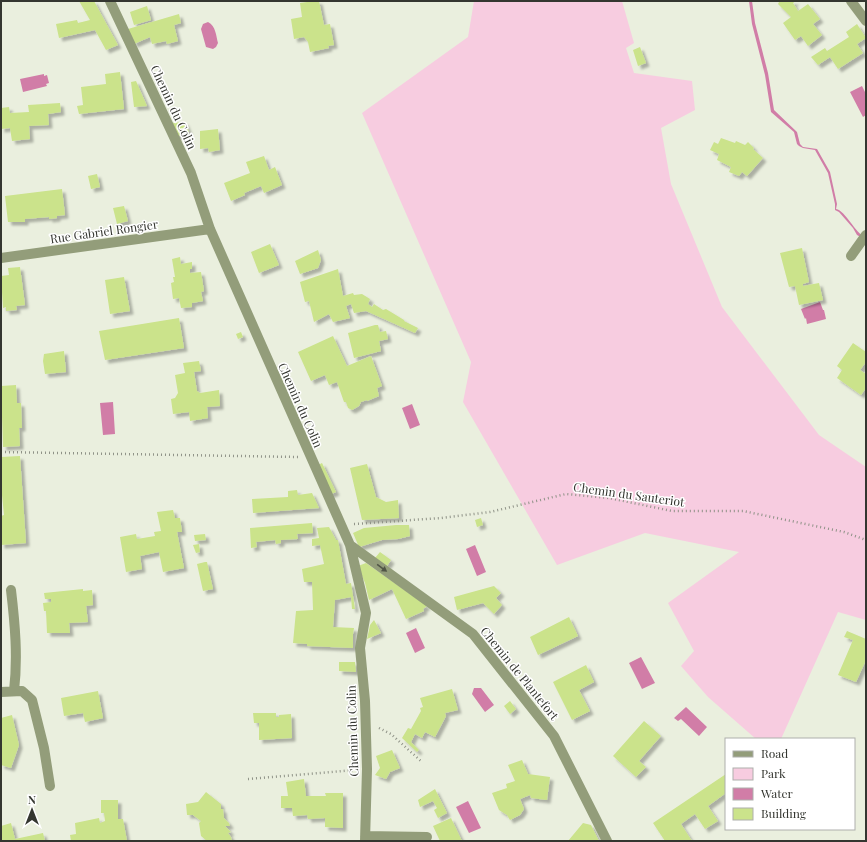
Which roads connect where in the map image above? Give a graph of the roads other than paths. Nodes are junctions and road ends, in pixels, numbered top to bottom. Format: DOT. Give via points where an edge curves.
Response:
graph roads {
  1 [pos="110,1"];
  2 [pos="851,1"];
  3 [pos="866,21"];
  4 [pos="210,229"];
  5 [pos="866,236"];
  6 [pos="851,256"];
  7 [pos="1,258"];
  8 [pos="350,545"];
  9 [pos="11,590"];
  10 [pos="1,692"];
  11 [pos="14,692"];
  12 [pos="50,786"];
  13 [pos="428,837"];
  14 [pos="365,839"];
  15 [pos="607,841"];
  1 -- 4 [label="street, Chemin du Colin" via="190,173"];
  2 -- 3 [label="street"];
  4 -- 7 [label="street, Rue Gabriel Rongier"];
  4 -- 8 [label="street, Chemin du Colin"];
  5 -- 6 [label="street"];
  8 -- 14 [label="street, Chemin du Colin" via="366,613 360,648 366,723"];
  8 -- 15 [label="street, Chemin de Plantefort, one-way" via="473,634 554,736"];
  9 -- 11 [label="street" via="16,635"];
  10 -- 11 [label="street"];
  11 -- 12 [label="street" via="22,692 32,700"];
  13 -- 14 [label="street"];
}
